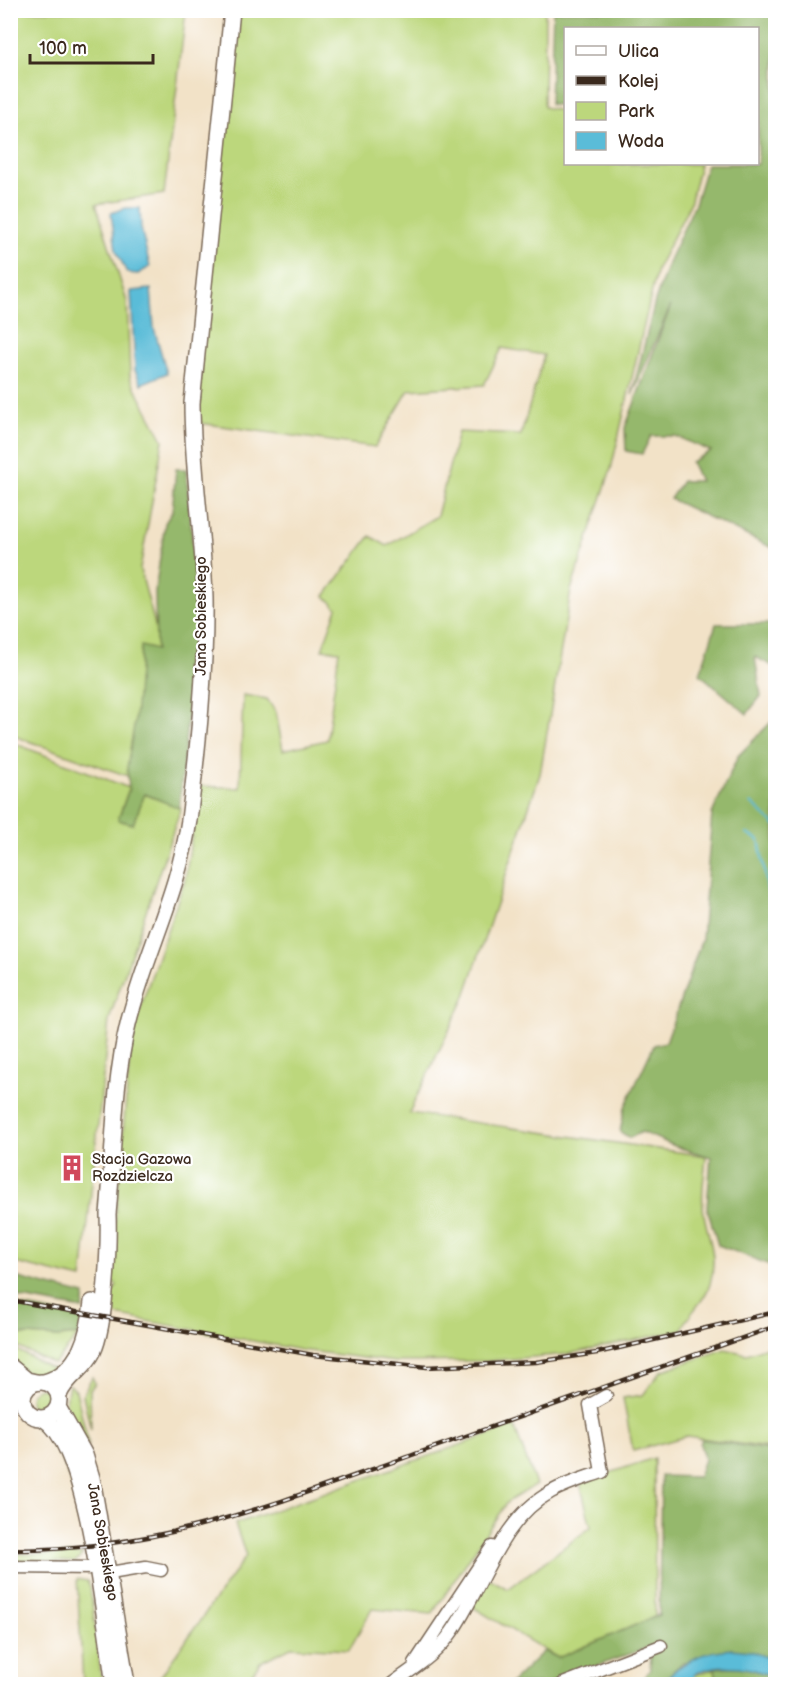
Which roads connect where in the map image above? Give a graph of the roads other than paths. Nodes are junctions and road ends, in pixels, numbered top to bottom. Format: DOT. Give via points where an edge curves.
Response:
graph roads {
  1 [pos="232,10"];
  2 [pos="108,1214"];
  3 [pos="10,1366"];
  4 [pos="10,1381"];
  5 [pos="40,1382"];
  6 [pos="606,1395"];
  7 [pos="23,1399"];
  8 [pos="59,1401"];
  9 [pos="42,1418"];
  10 [pos="10,1568"];
  11 [pos="161,1570"];
  12 [pos="106,1576"];
  13 [pos="661,1646"];
  14 [pos="114,1684"];
  15 [pos="127,1684"];
  16 [pos="392,1684"];
  17 [pos="563,1684"];
  1 -- 2 [label="main road, Jana Sobieskiego" via="192,403 205,601 193,783 178,877 126,1032"];
  2 -- 5 [label="main road, Jana Sobieskiego" via="86,1340 54,1378"];
  2 -- 8 [label="main road, Jana Sobieskiego" via="109,1241 98,1339 90,1357 65,1384"];
  3 -- 5 [label="main road" via="27,1380"];
  4 -- 7 [label="main road" via="19,1388"];
  5 -- 7 [label="main road" via="25,1391"];
  5 -- 8 [label="main road" via="54,1386"];
  6 -- 16 [label="street" via="590,1405 602,1467 551,1483 530,1496 504,1528 431,1642 407,1673"];
  7 -- 9 [label="main road" via="28,1413"];
  8 -- 9 [label="main road" via="49,1417"];
  8 -- 12 [label="main road, Jana Sobieskiego" via="85,1455 97,1498 105,1541"];
  9 -- 12 [label="main road, Jana Sobieskiego" via="56,1431 75,1468"];
  10 -- 12 [label="street"];
  11 -- 12 [label="street" via="146,1567"];
  12 -- 14 [label="main road, Jana Sobieskiego"];
  12 -- 15 [label="main road, Jana Sobieskiego"];
  13 -- 17 [label="street"];
}
